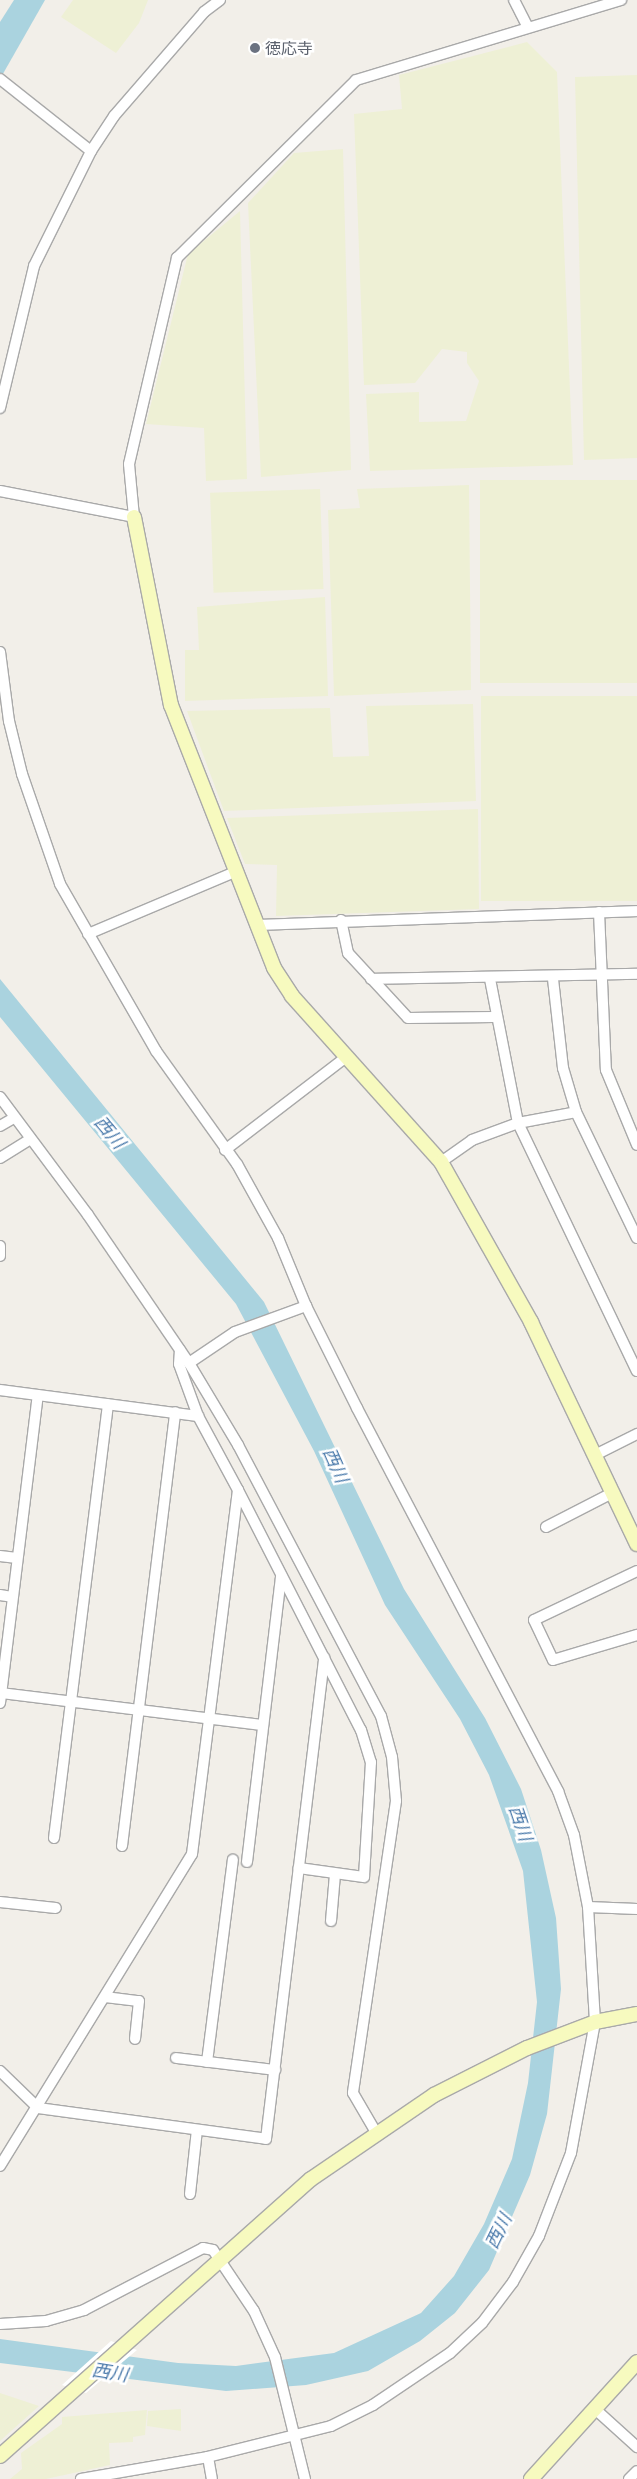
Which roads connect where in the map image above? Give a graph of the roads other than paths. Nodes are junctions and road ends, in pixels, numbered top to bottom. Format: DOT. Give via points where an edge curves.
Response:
graph roads {
  1 [pos="220,0"];
  2 [pos="514,0"];
  3 [pos="621,0"];
  4 [pos="528,27"];
  5 [pos="0,79"];
  6 [pos="91,151"];
  7 [pos="0,408"];
  8 [pos="0,491"];
  9 [pos="134,516"];
  10 [pos="0,652"];
  11 [pos="235,872"];
  12 [pos="637,911"];
  13 [pos="600,912"];
  14 [pos="341,920"];
  15 [pos="256,925"];
  16 [pos="88,934"];
  17 [pos="637,974"];
  18 [pos="601,977"];
  19 [pos="371,979"];
  20 [pos="490,979"];
  21 [pos="553,979"];
  22 [pos="494,1018"];
  23 [pos="346,1057"];
  24 [pos="0,1097"];
  25 [pos="576,1112"];
  26 [pos="14,1118"];
  27 [pos="518,1123"];
  28 [pos="0,1126"];
  29 [pos="30,1139"];
  30 [pos="637,1145"];
  31 [pos="225,1150"];
  32 [pos="0,1158"];
  33 [pos="440,1162"];
  34 [pos="637,1238"];
  35 [pos="0,1246"];
  36 [pos="0,1256"];
  37 [pos="306,1306"];
  38 [pos="180,1350"];
  39 [pos="635,1359"];
  40 [pos="189,1363"];
  41 [pos="637,1371"];
  42 [pos="0,1390"];
  43 [pos="38,1395"];
  44 [pos="108,1404"];
  45 [pos="175,1412"];
  46 [pos="198,1416"];
  47 [pos="637,1434"];
  48 [pos="597,1454"];
  49 [pos="238,1490"];
  50 [pos="614,1492"];
  51 [pos="546,1527"];
  52 [pos="637,1544"];
  53 [pos="0,1556"];
  54 [pos="17,1558"];
  55 [pos="637,1572"];
  56 [pos="281,1576"];
  57 [pos="0,1595"];
  58 [pos="12,1597"];
  59 [pos="637,1635"];
  60 [pos="324,1657"];
  61 [pos="2,1663"];
  62 [pos="1,1698"];
  63 [pos="71,1701"];
  64 [pos="139,1709"];
  65 [pos="209,1718"];
  66 [pos="263,1725"];
  67 [pos="54,1838"];
  68 [pos="122,1846"];
  69 [pos="234,1860"];
  70 [pos="247,1862"];
  71 [pos="299,1868"];
  72 [pos="335,1874"];
  73 [pos="0,1902"];
  74 [pos="588,1907"];
  75 [pos="56,1908"];
  76 [pos="637,1910"];
  77 [pos="331,1922"];
  78 [pos="105,1996"];
  79 [pos="637,2014"];
  80 [pos="594,2022"];
  81 [pos="135,2039"];
  82 [pos="176,2058"];
  83 [pos="207,2062"];
  84 [pos="275,2070"];
  85 [pos="0,2071"];
  86 [pos="38,2108"];
  87 [pos="197,2130"];
  88 [pos="377,2134"];
  89 [pos="0,2166"];
  90 [pos="190,2194"];
  91 [pos="220,2262"];
  92 [pos="0,2324"];
  93 [pos="637,2362"];
  94 [pos="595,2409"];
  95 [pos="297,2437"];
  96 [pos="637,2448"];
  97 [pos="0,2456"];
  98 [pos="208,2457"];
  99 [pos="637,2471"];
  100 [pos="81,2479"];
  101 [pos="212,2479"];
  102 [pos="305,2479"];
  103 [pos="531,2479"];
  104 [pos="629,2479"];
  1 -- 6 [label="street" via="204,12 114,116"];
  2 -- 4 [label="street"];
  3 -- 4 [label="street"];
  4 -- 9 [label="street" via="356,80 177,258 129,464"];
  5 -- 6 [label="street"];
  6 -- 7 [label="street" via="34,266"];
  8 -- 9 [label="street"];
  9 -- 11 [label="street" via="171,705"];
  10 -- 16 [label="street" via="8,721 22,774 60,884"];
  11 -- 15 [label="street"];
  11 -- 16 [label="street"];
  12 -- 13 [label="street"];
  13 -- 14 [label="street"];
  13 -- 18 [label="street"];
  14 -- 15 [label="street"];
  14 -- 19 [label="street" via="348,953"];
  15 -- 23 [label="street" via="292,996"];
  16 -- 31 [label="street" via="156,1050"];
  17 -- 18 [label="street"];
  18 -- 21 [label="street"];
  18 -- 30 [label="street" via="606,1070"];
  19 -- 20 [label="street"];
  19 -- 22 [label="street" via="408,1018"];
  20 -- 21 [label="street"];
  20 -- 22 [label="street"];
  21 -- 25 [label="street" via="563,1068"];
  22 -- 27 [label="street"];
  23 -- 31 [label="street"];
  23 -- 33 [label="street"];
  24 -- 26 [label="street"];
  25 -- 27 [label="street"];
  25 -- 34 [label="street"];
  26 -- 28 [label="street"];
  26 -- 29 [label="street"];
  27 -- 33 [label="street" via="472,1140"];
  27 -- 39 [label="street"];
  29 -- 32 [label="street"];
  29 -- 38 [label="street" via="88,1214"];
  31 -- 37 [label="street" via="278,1238"];
  33 -- 48 [label="street" via="531,1322"];
  35 -- 36 [label="street"];
  37 -- 40 [label="street" via="284,1317 235,1332"];
  37 -- 74 [label="street" via="537,1747 574,1835"];
  38 -- 40 [label="street"];
  38 -- 46 [label="street" via="178,1364"];
  39 -- 41 [label="street"];
  40 -- 88 [label="street" via="238,1444 376,1707 392,1757 396,1801 353,2093"];
  42 -- 43 [label="street"];
  43 -- 44 [label="street"];
  43 -- 54 [label="street"];
  44 -- 45 [label="street"];
  44 -- 63 [label="street"];
  45 -- 46 [label="street"];
  45 -- 64 [label="street"];
  46 -- 49 [label="street"];
  47 -- 48 [label="street"];
  48 -- 50 [label="street"];
  49 -- 56 [label="street"];
  49 -- 65 [label="street"];
  50 -- 51 [label="street"];
  50 -- 52 [label="street"];
  53 -- 54 [label="street"];
  54 -- 58 [label="street"];
  55 -- 59 [label="street" via="534,1620 553,1660"];
  56 -- 60 [label="street"];
  56 -- 66 [label="street"];
  57 -- 58 [label="street"];
  58 -- 61 [label="street"];
  60 -- 71 [label="street"];
  60 -- 72 [label="street" via="361,1730 371,1762 364,1877"];
  61 -- 62 [label="street"];
  62 -- 63 [label="street"];
  63 -- 64 [label="street"];
  63 -- 67 [label="street"];
  64 -- 65 [label="street"];
  64 -- 68 [label="street"];
  65 -- 66 [label="street"];
  65 -- 78 [label="street" via="192,1854"];
  66 -- 70 [label="street"];
  69 -- 83 [label="street"];
  71 -- 72 [label="street"];
  71 -- 84 [label="street"];
  72 -- 77 [label="street"];
  73 -- 75 [label="street"];
  74 -- 76 [label="street"];
  74 -- 80 [label="street"];
  78 -- 81 [label="street" via="139,2001"];
  78 -- 86 [label="street"];
  79 -- 80 [label="street"];
  80 -- 88 [label="street" via="527,2048 434,2095"];
  80 -- 95 [label="street" via="570,2153 539,2236 514,2282 482,2323 410,2382 331,2426"];
  82 -- 83 [label="street"];
  83 -- 84 [label="street"];
  84 -- 87 [label="street" via="266,2139"];
  85 -- 86 [label="street"];
  86 -- 87 [label="street"];
  86 -- 89 [label="street"];
  87 -- 90 [label="street"];
  88 -- 91 [label="street" via="311,2178"];
  91 -- 92 [label="street" via="213,2250 204,2248 84,2310 46,2321"];
  91 -- 95 [label="street" via="254,2311 275,2357"];
  91 -- 97 [label="street"];
  93 -- 94 [label="street"];
  94 -- 96 [label="street"];
  94 -- 103 [label="street"];
  95 -- 98 [label="street"];
  95 -- 102 [label="street"];
  98 -- 100 [label="street"];
  98 -- 101 [label="street"];
  99 -- 104 [label="street"];
}
